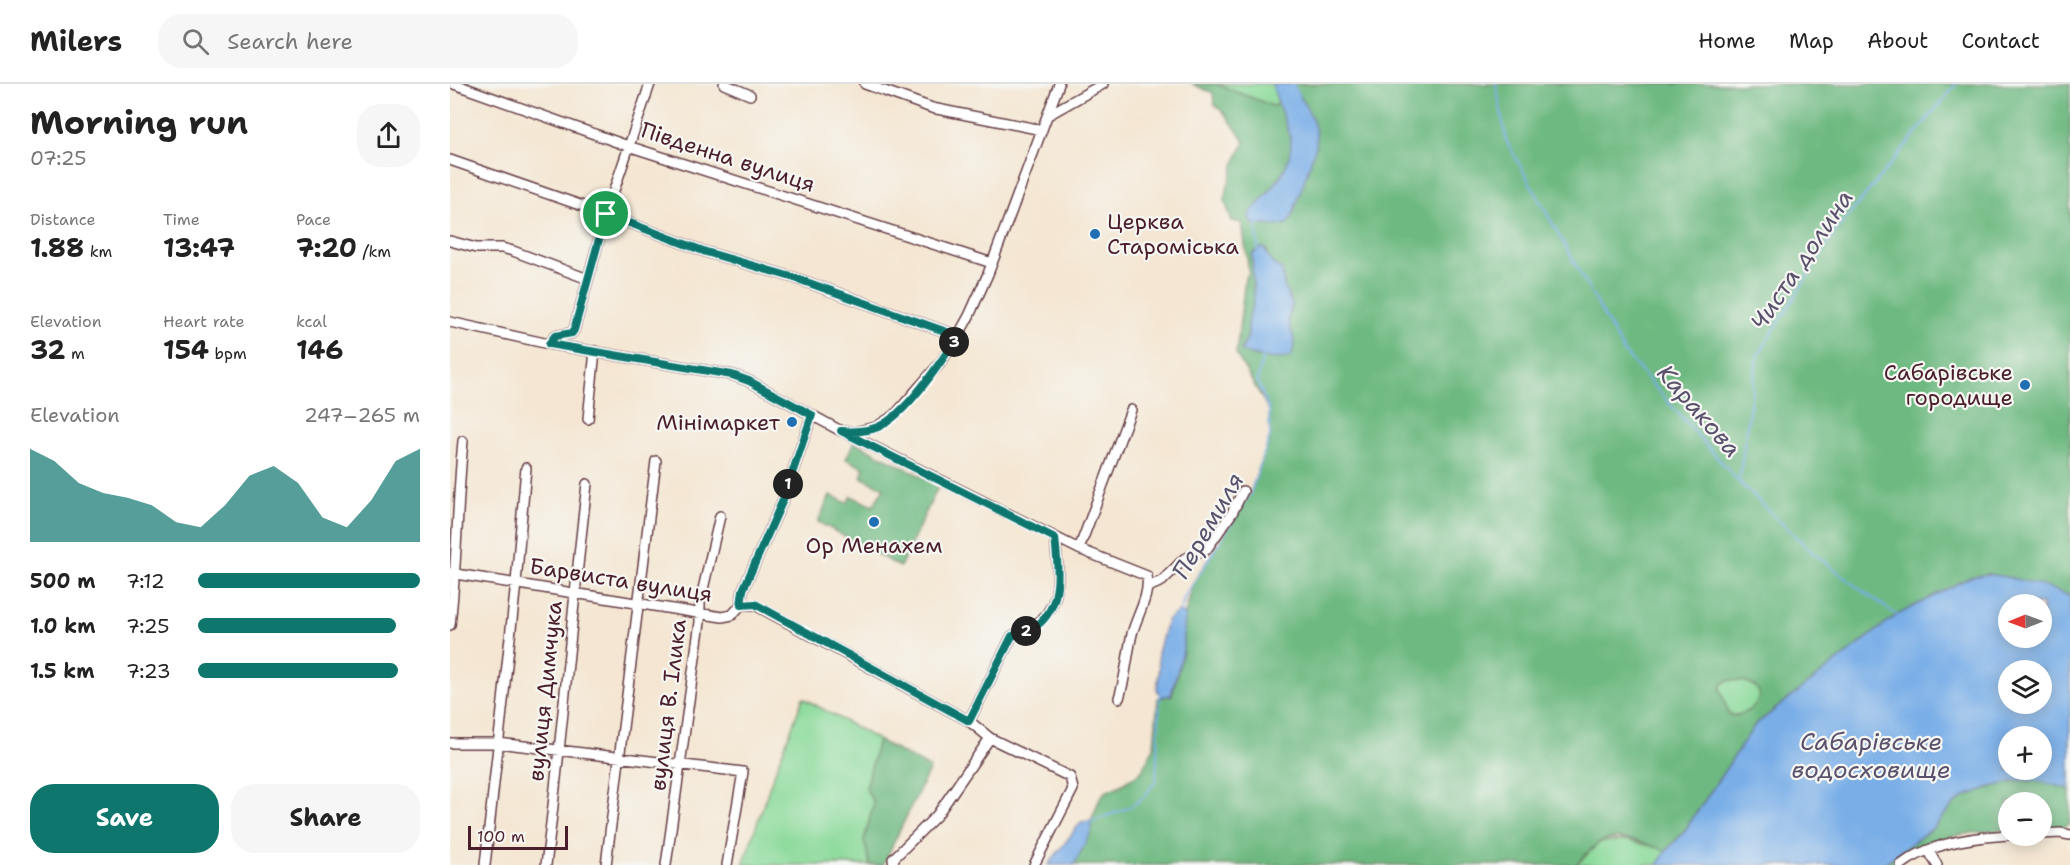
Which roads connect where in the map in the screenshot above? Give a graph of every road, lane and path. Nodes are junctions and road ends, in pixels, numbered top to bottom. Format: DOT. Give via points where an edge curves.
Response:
graph roads {
  1 [pos="454,84"];
  2 [pos="650,84"];
  3 [pos="724,84"];
  4 [pos="865,84"];
  5 [pos="1059,84"];
  6 [pos="1103,84"];
  7 [pos="750,95"];
  8 [pos="1048,115"];
  9 [pos="1042,130"];
  10 [pos="628,146"];
  11 [pos="450,160"];
  12 [pos="606,214"];
  13 [pos="450,241"];
  14 [pos="992,263"];
  15 [pos="588,279"];
  16 [pos="450,322"];
  17 [pos="958,336"];
  18 [pos="549,344"];
  19 [pos="596,351"];
  20 [pos="1131,410"];
  21 [pos="812,415"];
  22 [pos="588,419"];
  23 [pos="841,431"];
  24 [pos="463,441"];
  25 [pos="656,461"];
  26 [pos="526,468"];
  27 [pos="587,484"];
  28 [pos="1243,491"];
  29 [pos="720,516"];
  30 [pos="1055,538"];
  31 [pos="1079,549"];
  32 [pos="453,573"];
  33 [pos="516,583"];
  34 [pos="1149,587"];
  35 [pos="575,593"];
  36 [pos="639,603"];
  37 [pos="741,605"];
  38 [pos="700,612"];
  39 [pos="450,625"];
  40 [pos="1119,698"];
  41 [pos="969,721"];
  42 [pos="990,738"];
  43 [pos="450,743"];
  44 [pos="498,743"];
  45 [pos="560,750"];
  46 [pos="620,757"];
  47 [pos="680,765"];
  48 [pos="2052,833"];
  49 [pos="1998,836"];
  50 [pos="2070,836"];
  51 [pos="1928,850"];
  52 [pos="485,865"];
  53 [pos="546,865"];
  54 [pos="606,865"];
  55 [pos="666,865"];
  56 [pos="727,865"];
  57 [pos="894,865"];
  58 [pos="1034,865"];
  59 [pos="1901,865"];
  60 [pos="1937,865"];
  1 -- 10 [label="street, Південна вулиця"];
  2 -- 10 [label="street"];
  3 -- 7 [label="street"];
  4 -- 9 [label="street" via="932,108"];
  5 -- 8 [label="street"];
  6 -- 8 [label="street"];
  8 -- 9 [label="street"];
  9 -- 14 [label="street"];
  10 -- 12 [label="street"];
  10 -- 14 [label="street, Південна вулиця"];
  11 -- 12 [label="street"];
  12 -- 15 [label="street"];
  12 -- 17 [label="street" via="706,252 795,278"];
  13 -- 15 [label="street" via="513,251"];
  14 -- 17 [label="street"];
  15 -- 18 [label="street" via="574,330 555,336"];
  16 -- 18 [label="street"];
  17 -- 23 [label="street" via="896,415 867,430"];
  18 -- 19 [label="street"];
  19 -- 21 [label="street" via="732,375"];
  19 -- 22 [label="street"];
  20 -- 31 [label="street"];
  21 -- 23 [label="street"];
  21 -- 37 [label="street" via="783,500 743,590"];
  23 -- 30 [label="street"];
  24 -- 32 [label="street"];
  25 -- 36 [label="street"];
  26 -- 33 [label="street"];
  27 -- 35 [label="street, вулиця Димчука"];
  28 -- 34 [label="street" via="1206,549 1184,559"];
  29 -- 38 [label="street, вулиця В. Ілика"];
  30 -- 31 [label="street"];
  30 -- 41 [label="street" via="1054,602 1041,622 1012,636"];
  31 -- 34 [label="street" via="1147,576"];
  32 -- 33 [label="street, Барвиста вулиця"];
  32 -- 39 [label="street"];
  33 -- 35 [label="street, Барвиста вулиця"];
  33 -- 44 [label="street"];
  34 -- 40 [label="street" via="1131,635"];
  35 -- 36 [label="street, Барвиста вулиця"];
  35 -- 45 [label="street, вулиця Димчука"];
  36 -- 38 [label="street, Барвиста вулиця"];
  36 -- 46 [label="street"];
  37 -- 38 [label="street, Барвиста вулиця" via="728,616"];
  37 -- 41 [label="street, Барвиста вулиця" via="755,604"];
  38 -- 47 [label="street, вулиця В. Ілика"];
  41 -- 42 [label="street, Барвиста вулиця"];
  42 -- 57 [label="street" via="937,815 893,859"];
  42 -- 58 [label="street, Барвиста вулиця" via="1070,777 1073,789"];
  43 -- 44 [label="street"];
  44 -- 45 [label="street"];
  44 -- 52 [label="street"];
  45 -- 46 [label="street"];
  45 -- 53 [label="street, вулиця Димчука"];
  46 -- 47 [label="street"];
  46 -- 54 [label="street"];
  47 -- 55 [label="street, вулиця В. Ілика"];
  47 -- 56 [label="street" via="743,772"];
  48 -- 50 [label="street"];
  49 -- 51 [label="street" via="1976,837"];
  51 -- 59 [label="street"];
  51 -- 60 [label="street"];
}
